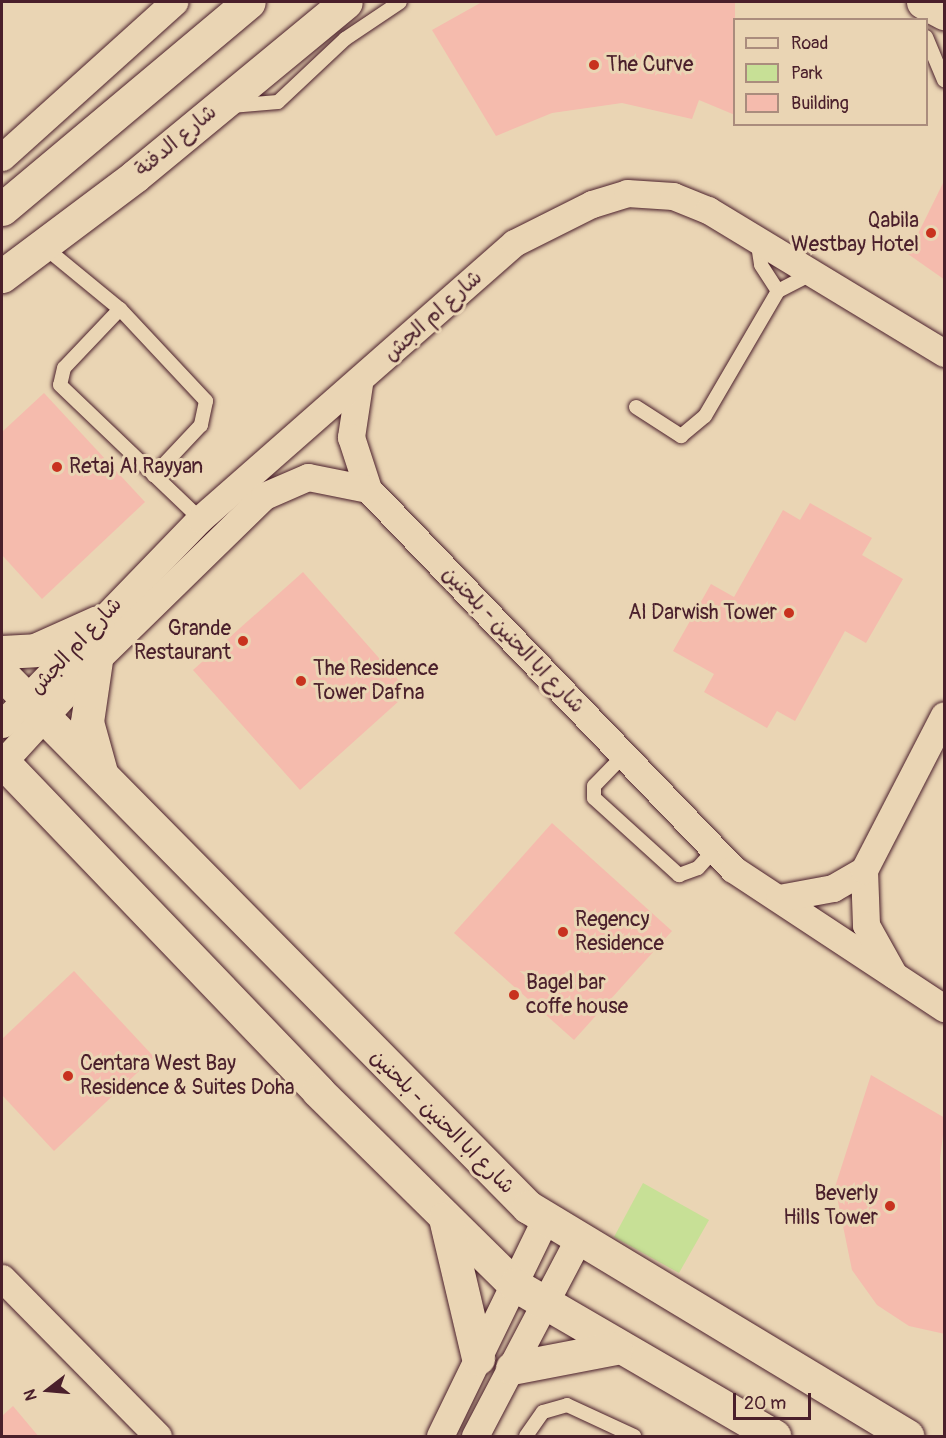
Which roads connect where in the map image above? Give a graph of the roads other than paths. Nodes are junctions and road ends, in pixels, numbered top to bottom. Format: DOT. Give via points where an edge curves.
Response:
graph roads {
  1 [pos="174,2"];
  2 [pos="249,2"];
  3 [pos="346,2"];
  4 [pos="400,2"];
  5 [pos="922,2"];
  6 [pos="945,13"];
  7 [pos="921,18"];
  8 [pos="928,39"];
  9 [pos="945,80"];
  10 [pos="217,108"];
  11 [pos="2,158"];
  12 [pos="2,209"];
  13 [pos="758,236"];
  14 [pos="41,244"];
  15 [pos="815,272"];
  16 [pos="2,276"];
  17 [pos="778,291"];
  18 [pos="120,309"];
  19 [pos="945,353"];
  20 [pos="359,384"];
  21 [pos="636,407"];
  22 [pos="154,475"];
  23 [pos="368,489"];
  24 [pos="200,519"];
  25 [pos="98,622"];
  26 [pos="2,652"];
  27 [pos="96,660"];
  28 [pos="2,674"];
  29 [pos="37,709"];
  30 [pos="945,715"];
  31 [pos="2,724"];
  32 [pos="624,755"];
  33 [pos="2,762"];
  34 [pos="106,782"];
  35 [pos="714,850"];
  36 [pos="864,870"];
  37 [pos="779,898"];
  38 [pos="898,981"];
  39 [pos="945,1008"];
  40 [pos="445,1218"];
  41 [pos="545,1220"];
  42 [pos="578,1240"];
  43 [pos="2,1278"];
  44 [pos="514,1285"];
  45 [pos="544,1304"];
  46 [pos="616,1348"];
  47 [pos="477,1358"];
  48 [pos="512,1368"];
  49 [pos="158,1437"];
  50 [pos="440,1437"];
  51 [pos="475,1437"];
  52 [pos="526,1437"];
  53 [pos="634,1437"];
  54 [pos="774,1437"];
  55 [pos="907,1437"];
  1 -- 11 [label="street"];
  2 -- 12 [label="street"];
  3 -- 10 [label="street, شارع الدفنة"];
  4 -- 10 [label="lane" via="345,39 278,102"];
  5 -- 6 [label="street"];
  5 -- 7 [label="lane"];
  8 -- 9 [label="lane"];
  10 -- 14 [label="street, شارع الدفنة"];
  13 -- 15 [label="street, شارع ام الجش"];
  13 -- 17 [label="lane" via="761,265"];
  13 -- 20 [label="street, شارع ام الجش" via="674,196 627,193 592,204 514,243"];
  14 -- 16 [label="street, شارع الدفنة"];
  14 -- 18 [label="lane"];
  15 -- 17 [label="lane"];
  15 -- 19 [label="street, شارع ام الجش"];
  17 -- 21 [label="lane" via="705,416 681,436"];
  18 -- 22 [label="lane" via="206,401 201,424"];
  18 -- 22 [label="lane" via="58,379 63,390"];
  20 -- 23 [label="street, شارع ابا الحنين - بلحنين" via="351,437"];
  20 -- 24 [label="street, شارع ام الجش"];
  22 -- 24 [label="lane"];
  23 -- 27 [label="street" via="329,478 278,486"];
  23 -- 32 [label="street, شارع ابا الحنين - بلحنين"];
  24 -- 25 [label="street, شارع ام الجش"];
  25 -- 26 [label="street" via="35,650"];
  25 -- 29 [label="street, شارع ام الجش"];
  27 -- 29 [label="street"];
  27 -- 34 [label="street" via="87,722"];
  28 -- 29 [label="street, شارع ابا الحنين - بلحنين"];
  29 -- 31 [label="street, شارع ام الجش"];
  29 -- 33 [label="street"];
  29 -- 34 [label="street, شارع ابا الحنين - بلحنين"];
  30 -- 36 [label="street"];
  32 -- 35 [label="street, شارع ابا الحنين - بلحنين"];
  32 -- 35 [label="lane" via="594,786 594,798 679,875 698,868"];
  33 -- 40 [label="street"];
  34 -- 41 [label="street, شارع ابا الحنين - بلحنين"];
  35 -- 37 [label="street, شارع ابا الحنين - بلحنين" via="733,869"];
  36 -- 37 [label="street" via="832,888"];
  36 -- 38 [label="street" via="866,925"];
  37 -- 38 [label="street, شارع ابا الحنين - بلحنين"];
  38 -- 39 [label="street, شارع ابا الحنين - بلحنين"];
  40 -- 44 [label="street"];
  40 -- 47 [label="street"];
  41 -- 42 [label="street, شارع ابا الحنين - بلحنين"];
  41 -- 44 [label="street"];
  42 -- 45 [label="street"];
  42 -- 55 [label="street, شارع ابا الحنين - بلحنين"];
  43 -- 49 [label="street"];
  44 -- 45 [label="street"];
  44 -- 47 [label="street"];
  45 -- 46 [label="street"];
  45 -- 48 [label="street"];
  46 -- 48 [label="street"];
  46 -- 54 [label="street"];
  47 -- 50 [label="street"];
  48 -- 51 [label="street"];
  52 -- 53 [label="lane" via="543,1412 567,1405"];
}
